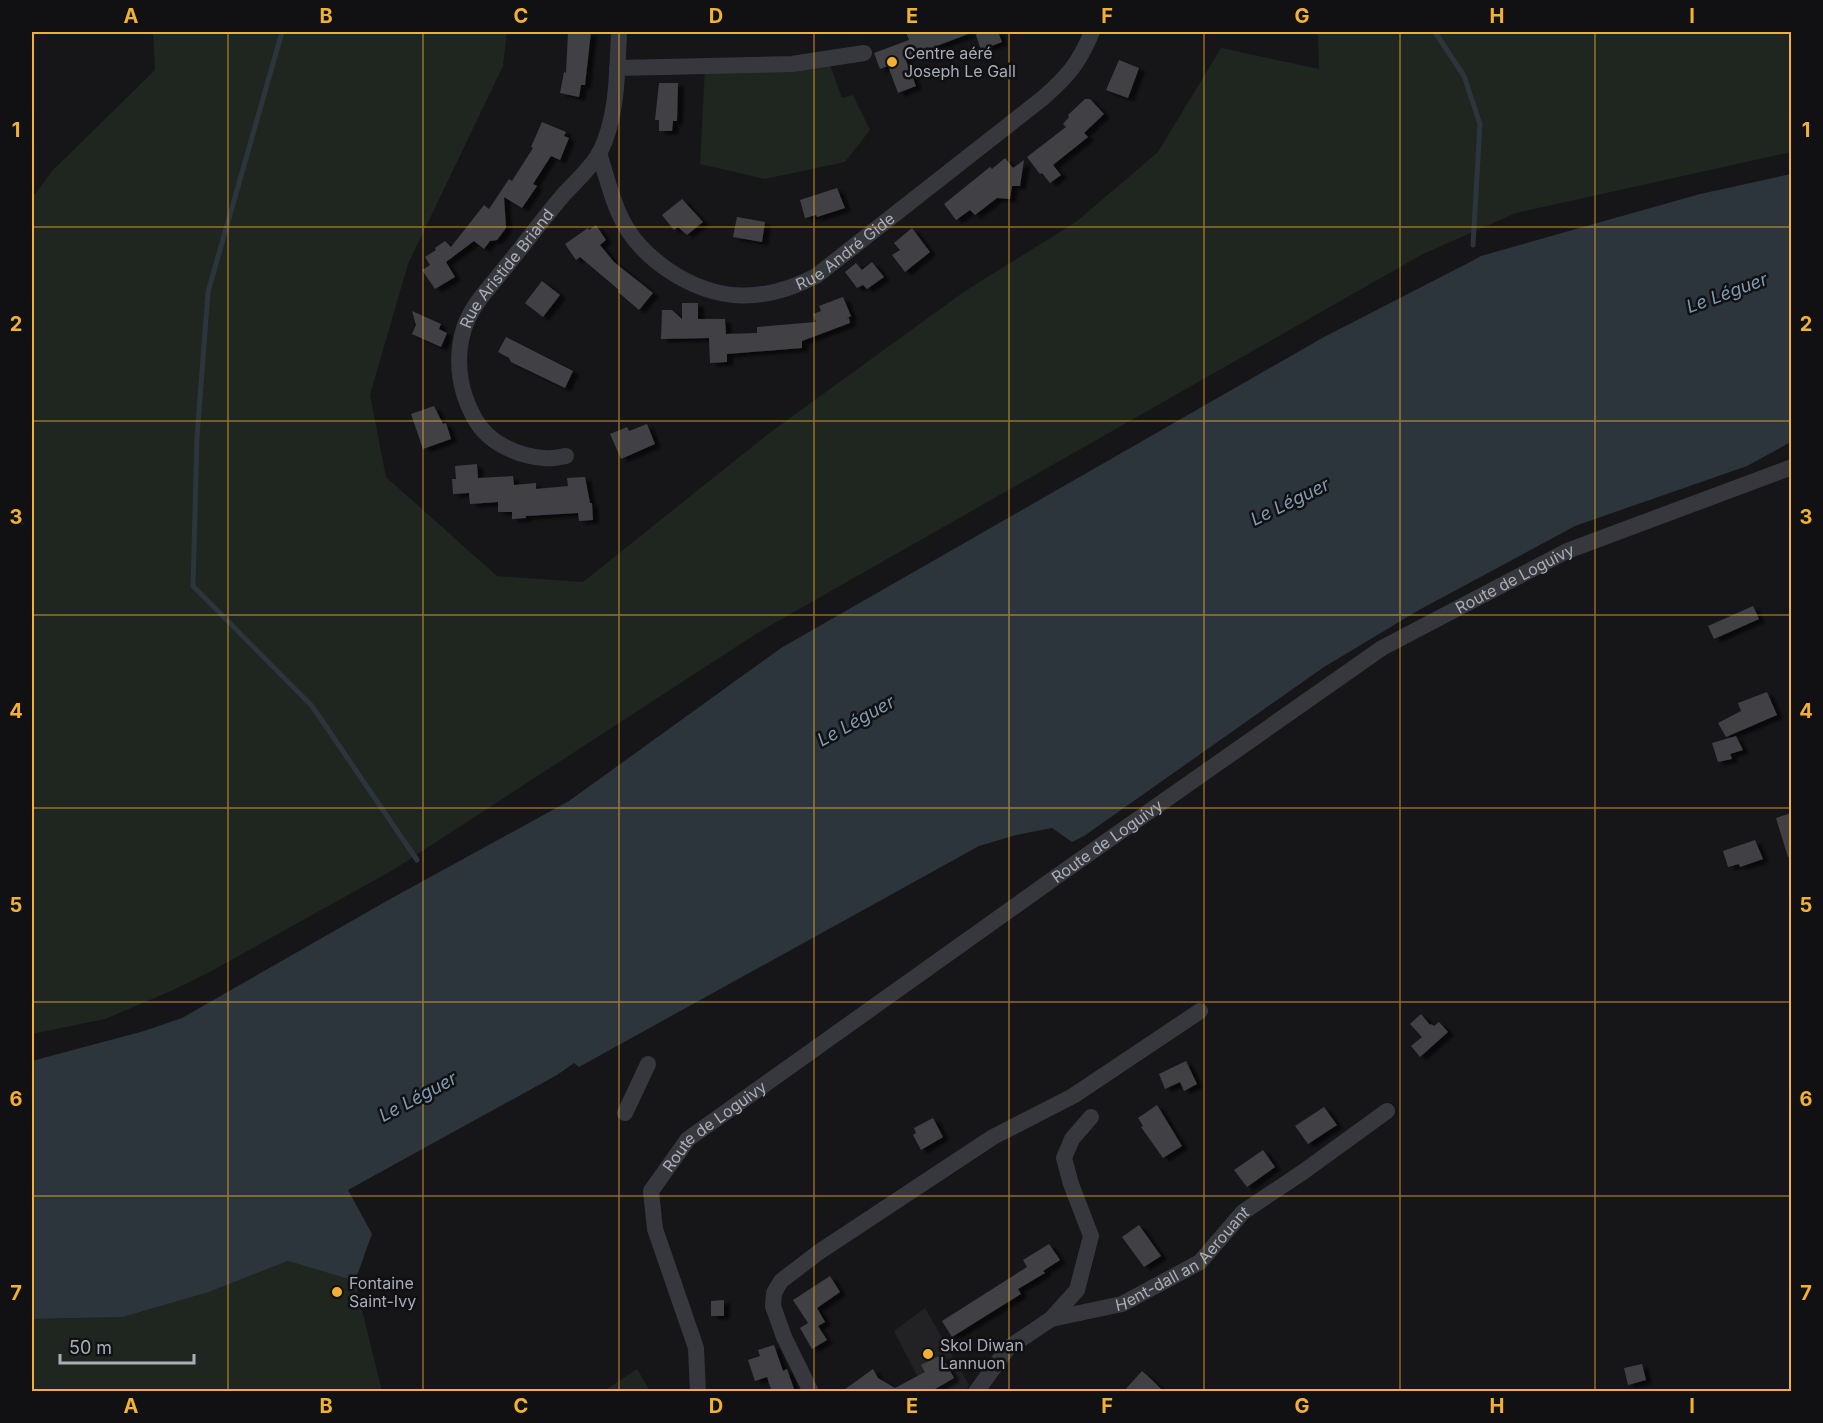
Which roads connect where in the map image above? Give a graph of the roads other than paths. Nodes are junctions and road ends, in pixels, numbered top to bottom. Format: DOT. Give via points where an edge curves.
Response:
graph roads {
  1 [pos="619,32"];
  2 [pos="1092,32"];
  3 [pos="864,53"];
  4 [pos="617,68"];
  5 [pos="599,153"];
  6 [pos="566,456"];
  7 [pos="1791,467"];
  8 [pos="1200,1011"];
  9 [pos="648,1064"];
  10 [pos="1387,1111"];
  11 [pos="625,1113"];
  12 [pos="1092,1117"];
  13 [pos="1051,1318"];
  14 [pos="698,1392"];
  15 [pos="810,1392"];
  16 [pos="976,1392"];
  1 -- 4 [label="street, Rue Aristide Briand"];
  2 -- 5 [label="street, Rue André Gide" via="1068,76 1043,98 816,276 775,292 728,295 700,288 656,262 627,228"];
  3 -- 4 [label="street" via="792,64"];
  4 -- 5 [label="street, Rue Aristide Briand" via="612,121"];
  5 -- 6 [label="street, Rue Aristide Briand" via="476,304 466,324 458,367 467,406 491,439 513,451 544,458"];
  7 -- 14 [label="street, Route de Loguivy" via="1567,551 1382,648 688,1139 651,1191 655,1229 696,1348"];
  8 -- 15 [label="street" via="1073,1096 993,1137 781,1281 774,1293 773,1306"];
  9 -- 11 [label="street"];
  10 -- 13 [label="street, Hent-dall an Aerouant" via="1243,1212 1200,1262 1122,1304"];
  12 -- 13 [label="street" via="1072,1139 1065,1158 1091,1236 1077,1290"];
  13 -- 16 [label="street, Hent-dall an Aerouant" via="1008,1348"];
}
